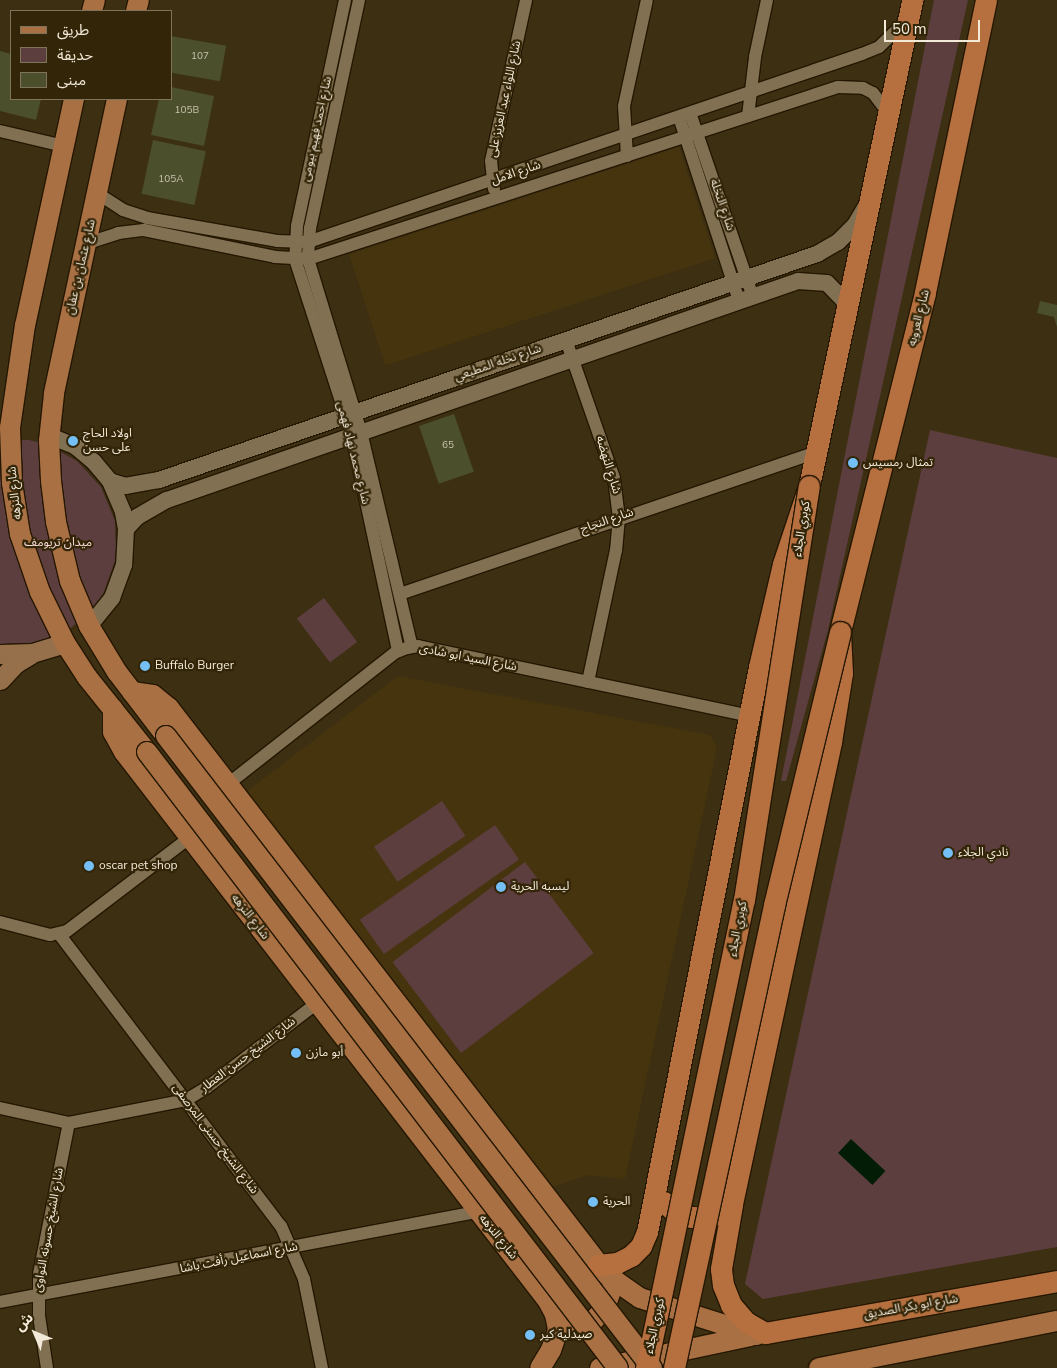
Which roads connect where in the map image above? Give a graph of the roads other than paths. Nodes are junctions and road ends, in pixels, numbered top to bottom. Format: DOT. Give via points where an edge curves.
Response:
graph roads {
  1 [pos="344,0"];
  2 [pos="358,0"];
  3 [pos="526,0"];
  4 [pos="647,0"];
  5 [pos="767,0"];
  6 [pos="986,0"];
  7 [pos="912,3"];
  8 [pos="749,93"];
  9 [pos="74,100"];
  10 [pos="117,100"];
  11 [pos="888,113"];
  12 [pos="685,115"];
  13 [pos="748,116"];
  14 [pos="0,131"];
  15 [pos="691,135"];
  16 [pos="623,136"];
  17 [pos="64,146"];
  18 [pos="627,156"];
  19 [pos="492,182"];
  20 [pos="98,193"];
  21 [pos="497,199"];
  22 [pos="868,204"];
  23 [pos="294,242"];
  24 [pos="308,242"];
  25 [pos="85,244"];
  26 [pos="302,259"];
  27 [pos="740,280"];
  28 [pos="746,299"];
  29 [pos="847,304"];
  30 [pos="566,340"];
  31 [pos="572,359"];
  32 [pos="350,414"];
  33 [pos="5,429"];
  34 [pos="357,434"];
  35 [pos="50,436"];
  36 [pos="816,452"];
  37 [pos="110,481"];
  38 [pos="809,486"];
  39 [pos="620,517"];
  40 [pos="126,529"];
  41 [pos="400,594"];
  42 [pos="89,626"];
  43 [pos="840,632"];
  44 [pos="65,643"];
  45 [pos="412,647"];
  46 [pos="398,651"];
  47 [pos="0,654"];
  48 [pos="32,654"];
  49 [pos="0,680"];
  50 [pos="588,682"];
  51 [pos="132,692"];
  52 [pos="113,709"];
  53 [pos="749,716"];
  54 [pos="228,784"];
  55 [pos="189,838"];
  56 [pos="0,922"];
  57 [pos="59,934"];
  58 [pos="317,1003"];
  59 [pos="186,1100"];
  60 [pos="0,1108"];
  61 [pos="69,1123"];
  62 [pos="656,1192"];
  63 [pos="732,1206"];
  64 [pos="478,1212"];
  65 [pos="293,1248"];
  66 [pos="598,1265"];
  67 [pos="1057,1281"];
  68 [pos="614,1282"];
  69 [pos="38,1296"];
  70 [pos="0,1302"];
  71 [pos="1057,1321"];
  72 [pos="558,1330"];
  73 [pos="761,1334"];
  74 [pos="836,1366"];
  75 [pos="47,1368"];
  76 [pos="322,1368"];
  77 [pos="540,1368"];
  78 [pos="600,1368"];
  79 [pos="618,1368"];
  80 [pos="646,1368"];
  81 [pos="652,1368"];
  82 [pos="674,1368"];
  83 [pos="819,1368"];
  1 -- 23 [label="street, شارع احمد فهيم بيومى"];
  2 -- 24 [label="street, شارع احمد فهيم بيومى"];
  3 -- 19 [label="street, شارع اللواء عبد العزيز على" via="491,161"];
  4 -- 16 [label="street" via="624,106"];
  5 -- 8 [label="street"];
  6 -- 43 [label="highway, شارع العروبه" via="926,293"];
  7 -- 8 [label="street, شارع الامل" via="899,29 879,48"];
  7 -- 11 [label="highway"];
  8 -- 12 [label="street, شارع الامل"];
  8 -- 13 [label="street"];
  9 -- 17 [label="main road"];
  10 -- 20 [label="main road, شارع عثمان بن عفان"];
  11 -- 13 [label="street, شارع الامل" via="874,93 850,85"];
  11 -- 22 [label="highway"];
  12 -- 15 [label="street, شارع النخلة"];
  12 -- 16 [label="street, شارع الامل"];
  13 -- 15 [label="street, شارع الامل"];
  14 -- 17 [label="street"];
  15 -- 18 [label="street, شارع الامل"];
  15 -- 27 [label="street, شارع النخلة"];
  16 -- 18 [label="street"];
  16 -- 19 [label="street, شارع الامل"];
  17 -- 33 [label="main road" via="26,316"];
  18 -- 21 [label="street, شارع الامل"];
  19 -- 21 [label="street, شارع اللواء عبد العزيز على"];
  19 -- 24 [label="street, شارع الامل"];
  20 -- 23 [label="street, شارع الامل" via="134,215"];
  20 -- 25 [label="main road, شارع عثمان بن عفان"];
  21 -- 26 [label="street, شارع الامل"];
  22 -- 27 [label="street, شارع نخله المطيعي" via="855,225 838,242 817,254"];
  22 -- 29 [label="highway"];
  23 -- 24 [label="street, شارع الامل"];
  23 -- 26 [label="street, شارع احمد فهيم بيومى"];
  24 -- 26 [label="street, شارع احمد فهيم بيومى"];
  25 -- 26 [label="street, شارع الامل" via="118,233 144,230"];
  25 -- 35 [label="main road, شارع عثمان بن عفان" via="54,394"];
  26 -- 32 [label="street, شارع محمد نهاد فهمى"];
  27 -- 28 [label="street, شارع النخلة"];
  27 -- 30 [label="street, شارع نخله المطيعي"];
  28 -- 29 [label="street, شارع نخله المطيعي" via="798,281 813,280 827,284"];
  28 -- 31 [label="street, شارع نخله المطيعي"];
  29 -- 36 [label="highway"];
  30 -- 31 [label="street, شارع النهضه"];
  30 -- 32 [label="street, شارع نخله المطيعي"];
  31 -- 34 [label="street, شارع نخله المطيعي"];
  31 -- 39 [label="street, شارع النهضه" via="614,478"];
  32 -- 34 [label="street, شارع محمد نهاد فهمى"];
  32 -- 37 [label="street, شارع نخله المطيعي" via="159,480 125,486"];
  33 -- 44 [label="main road, شارع النزهه" via="20,534 40,592"];
  34 -- 40 [label="street, شارع نخله المطيعي" via="167,500 137,517"];
  34 -- 41 [label="street, شارع محمد نهاد فهمى"];
  34 -- 46 [label="street, شارع محمد نهاد فهمى"];
  35 -- 37 [label="street" via="75,446"];
  35 -- 42 [label="main road" via="56,522 70,580"];
  36 -- 38 [label="highway"];
  36 -- 39 [label="street, شارع النجاح"];
  37 -- 40 [label="street" via="120,503"];
  38 -- 53 [label="highway" via="783,564"];
  38 -- 80 [label="highway, كوبري الجلاء, bridge" via="744,900"];
  39 -- 41 [label="street, شارع النجاح"];
  39 -- 50 [label="street, شارع النهضه"];
  40 -- 42 [label="street" via="121,573 112,598"];
  41 -- 45 [label="street, شارع محمد نهاد فهمى"];
  42 -- 51 [label="main road"];
  43 -- 63 [label="highway" via="842,673 831,742"];
  43 -- 82 [label="highway, bridge" via="774,905"];
  44 -- 48 [label="main road"];
  44 -- 52 [label="main road, شارع النزهه"];
  45 -- 46 [label="street, شارع السيد ابو شادى"];
  45 -- 50 [label="street, شارع السيد ابو شادى"];
  46 -- 54 [label="street, شارع السيد ابو شادى"];
  47 -- 48 [label="main road"];
  48 -- 49 [label="main road" via="16,663"];
  50 -- 53 [label="street, شارع السيد ابو شادى"];
  51 -- 54 [label="main road" via="153,695 162,700"];
  51 -- 81 [label="main road, bridge"];
  52 -- 55 [label="main road, شارع النزهه" via="113,732 117,742"];
  52 -- 79 [label="main road, bridge"];
  53 -- 62 [label="highway"];
  54 -- 66 [label="main road"];
  55 -- 57 [label="street"];
  55 -- 58 [label="main road, شارع النزهه"];
  56 -- 57 [label="street"];
  57 -- 59 [label="street, شارع الشيخ حسنى المرصفى"];
  58 -- 59 [label="street, شارع الشيخ حسن العطار"];
  58 -- 64 [label="main road, شارع النزهه"];
  59 -- 61 [label="street, شارع الشيخ حسن العطار"];
  59 -- 65 [label="street, شارع الشيخ حسنى المرصفى" via="281,1226"];
  60 -- 61 [label="street, شارع الشيخ حسن العطار"];
  61 -- 69 [label="street, شارع الشيخ حسونه النواوى"];
  62 -- 63 [label="highway" via="674,1211 691,1217 708,1217"];
  62 -- 66 [label="highway" via="641,1246 624,1260"];
  63 -- 73 [label="highway" via="723,1254 723,1284 736,1312"];
  64 -- 65 [label="street, شارع اسماعيل رأفت باشا"];
  64 -- 72 [label="main road, شارع النزهه" via="548,1301"];
  65 -- 69 [label="street, شارع اسماعيل رأفت باشا"];
  65 -- 76 [label="street, شارع الشيخ حسنى المرصفى" via="304,1279"];
  66 -- 68 [label="main road"];
  67 -- 73 [label="highway, شارع ابو بكر الصديق"];
  68 -- 72 [label="main road" via="605,1308 593,1321 576,1329"];
  68 -- 73 [label="main road" via="649,1302"];
  69 -- 70 [label="street, شارع اسماعيل رأفت باشا"];
  69 -- 75 [label="street, شارع الشيخ حسونه النواوى"];
  71 -- 74 [label="main road"];
  72 -- 77 [label="main road" via="555,1344"];
  73 -- 78 [label="main road"];
  74 -- 83 [label="main road"];
}
